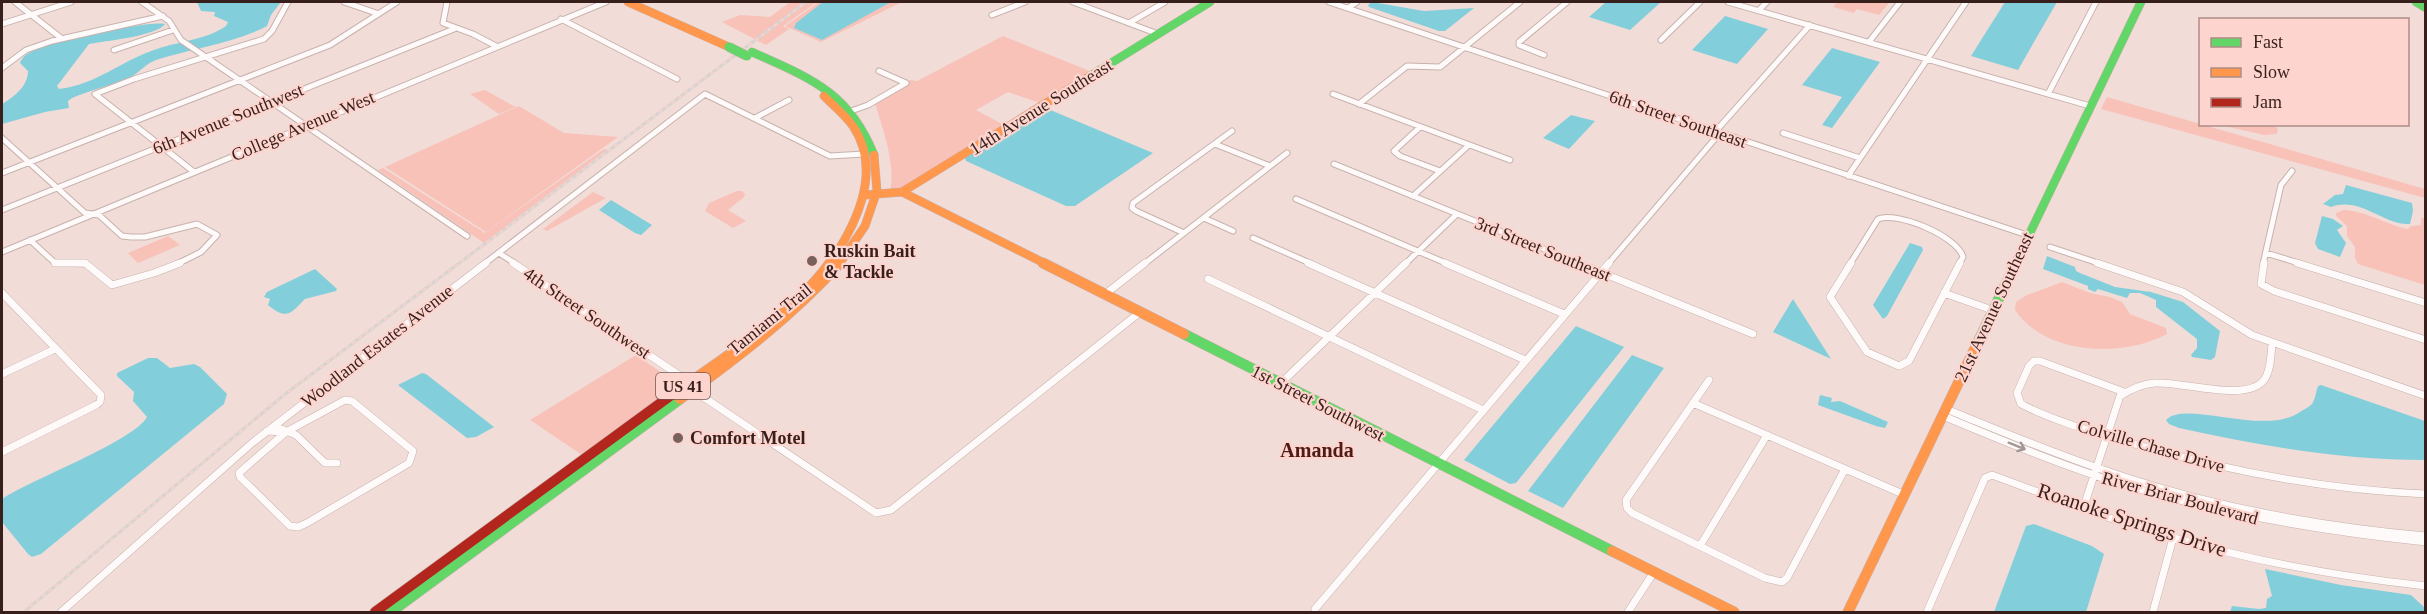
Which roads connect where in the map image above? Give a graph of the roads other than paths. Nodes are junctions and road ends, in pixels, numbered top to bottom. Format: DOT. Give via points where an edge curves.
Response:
graph roads {
  1 [pos="15,2"];
  2 [pos="71,2"];
  3 [pos="142,2"];
  4 [pos="288,2"];
  5 [pos="344,2"];
  6 [pos="397,2"];
  7 [pos="447,2"];
  8 [pos="606,2"];
  9 [pos="628,2"];
  10 [pos="641,2"];
  11 [pos="1025,2"];
  12 [pos="1072,2"];
  13 [pos="1094,2"];
  14 [pos="1165,2"];
  15 [pos="1210,2"];
  16 [pos="1329,2"];
  17 [pos="1357,2"];
  18 [pos="1520,2"];
  19 [pos="1566,2"];
  20 [pos="1700,2"];
  21 [pos="1728,2"];
  22 [pos="1767,2"];
  23 [pos="1900,2"];
  24 [pos="1966,2"];
  25 [pos="2096,2"];
  26 [pos="2141,2"];
  27 [pos="2416,2"];
  28 [pos="1086,6"];
  29 [pos="1348,8"];
  30 [pos="2426,8"];
  31 [pos="1758,10"];
  32 [pos="32,14"];
  33 [pos="379,14"];
  34 [pos="992,15"];
  35 [pos="164,16"];
  36 [pos="561,19"];
  37 [pos="1129,23"];
  38 [pos="2,24"];
  39 [pos="1809,25"];
  40 [pos="454,29"];
  41 [pos="173,30"];
  42 [pos="1158,34"];
  43 [pos="61,38"];
  44 [pos="1661,40"];
  45 [pos="1869,42"];
  46 [pos="731,45"];
  47 [pos="496,46"];
  48 [pos="1464,47"];
  49 [pos="114,50"];
  50 [pos="750,54"];
  51 [pos="1544,55"];
  52 [pos="207,56"];
  53 [pos="1927,59"];
  54 [pos="2,68"];
  55 [pos="879,71"];
  56 [pos="677,79"];
  57 [pos="242,80"];
  58 [pos="1333,94"];
  59 [pos="2048,94"];
  60 [pos="789,100"];
  61 [pos="273,101"];
  62 [pos="1359,104"];
  63 [pos="2090,106"];
  64 [pos="851,111"];
  65 [pos="755,118"];
  66 [pos="132,123"];
  67 [pos="307,125"];
  68 [pos="1420,127"];
  69 [pos="1232,131"];
  70 [pos="1718,133"];
  71 [pos="1783,133"];
  72 [pos="2,138"];
  73 [pos="1215,144"];
  74 [pos="1469,145"];
  75 [pos="161,146"];
  76 [pos="1287,153"];
  77 [pos="864,154"];
  78 [pos="1860,158"];
  79 [pos="1510,160"];
  80 [pos="29,162"];
  81 [pos="1334,164"];
  82 [pos="1270,166"];
  83 [pos="1440,171"];
  84 [pos="2292,171"];
  85 [pos="194,172"];
  86 [pos="2,173"];
  87 [pos="1848,176"];
  88 [pos="58,188"];
  89 [pos="902,192"];
  90 [pos="870,195"];
  91 [pos="1413,196"];
  92 [pos="1296,199"];
  93 [pos="2,210"];
  94 [pos="1456,214"];
  95 [pos="89,215"];
  96 [pos="1204,218"];
  97 [pos="1233,231"];
  98 [pos="1184,233"];
  99 [pos="2027,235"];
  100 [pos="467,236"];
  101 [pos="1253,238"];
  102 [pos="30,240"];
  103 [pos="2050,247"];
  104 [pos="2,252"];
  105 [pos="1417,252"];
  106 [pos="499,253"];
  107 [pos="2266,253"];
  108 [pos="1601,273"];
  109 [pos="1208,279"];
  110 [pos="2,293"];
  111 [pos="1375,293"];
  112 [pos="1944,293"];
  113 [pos="1104,295"];
  114 [pos="2426,303"];
  115 [pos="1992,310"];
  116 [pos="1139,312"];
  117 [pos="1564,314"];
  118 [pos="1753,334"];
  119 [pos="1329,337"];
  120 [pos="2426,340"];
  121 [pos="2272,343"];
  122 [pos="55,349"];
  123 [pos="1525,360"];
  124 [pos="2,374"];
  125 [pos="1709,380"];
  126 [pos="1280,384"];
  127 [pos="691,386"];
  128 [pos="2124,392"];
  129 [pos="2426,396"];
  130 [pos="1693,403"];
  131 [pos="1483,410"];
  132 [pos="1945,413"];
  133 [pos="274,426"];
  134 [pos="267,431"];
  135 [pos="285,432"];
  136 [pos="1767,435"];
  137 [pos="2107,436"];
  138 [pos="2,452"];
  139 [pos="337,463"];
  140 [pos="1437,463"];
  141 [pos="1845,469"];
  142 [pos="2096,471"];
  143 [pos="2426,494"];
  144 [pos="1905,495"];
  145 [pos="526,507"];
  146 [pos="2083,509"];
  147 [pos="2426,536"];
  148 [pos="2174,538"];
  149 [pos="2426,542"];
  150 [pos="1700,546"];
  151 [pos="1654,572"];
  152 [pos="2426,586"];
  153 [pos="1315,609"];
  154 [pos="61,612"];
  155 [pos="375,612"];
  156 [pos="391,612"];
  157 [pos="1628,612"];
  158 [pos="1734,612"];
  159 [pos="1848,612"];
  160 [pos="1927,612"];
  161 [pos="2153,612"];
  1 -- 32 [label="street"];
  2 -- 32 [label="street"];
  3 -- 35 [label="street"];
  4 -- 52 [label="street" via="264,39"];
  5 -- 33 [label="street"];
  6 -- 33 [label="street"];
  7 -- 40 [label="street" via="443,23"];
  8 -- 36 [label="street, College Avenue West"];
  9 -- 46 [label="main road, Tamiami Trail / US 41"];
  10 -- 46 [label="main road, Tamiami Trail / US 41"];
  11 -- 34 [label="street"];
  12 -- 28 [label="street"];
  13 -- 28 [label="street"];
  14 -- 37 [label="street"];
  15 -- 42 [label="main road, 14th Avenue Southeast"];
  16 -- 29 [label="street, 6th Street Southeast"];
  17 -- 29 [label="street"];
  18 -- 48 [label="street"];
  19 -- 51 [label="street" via="1519,42 1522,48"];
  20 -- 44 [label="street"];
  21 -- 31 [label="street"];
  22 -- 31 [label="street"];
  23 -- 45 [label="street"];
  24 -- 53 [label="street"];
  25 -- 59 [label="street"];
  26 -- 63 [label="main road, 21st Avenue Southeast"];
  27 -- 30 [label="main road"];
  28 -- 37 [label="street"];
  29 -- 48 [label="street, 6th Street Southeast"];
  31 -- 39 [label="street"];
  32 -- 38 [label="street"];
  32 -- 43 [label="street"];
  33 -- 57 [label="street" via="330,45"];
  35 -- 41 [label="street"];
  35 -- 43 [label="street"];
  36 -- 47 [label="street, College Avenue West"];
  36 -- 56 [label="street"];
  37 -- 42 [label="street"];
  39 -- 45 [label="street"];
  39 -- 70 [label="street"];
  40 -- 47 [label="street"];
  40 -- 61 [label="street, 6th Avenue Southwest"];
  41 -- 49 [label="street"];
  41 -- 52 [label="street" via="181,40"];
  42 -- 89 [label="main road, 14th Avenue Southeast"];
  43 -- 54 [label="street" via="26,50"];
  45 -- 53 [label="street"];
  46 -- 50 [label="main road, Tamiami Trail / US 41"];
  47 -- 67 [label="street, College Avenue West"];
  48 -- 62 [label="street" via="1435,68 1407,66"];
  48 -- 70 [label="street, 6th Street Southeast"];
  50 -- 64 [label="main road, Tamiami Trail / US 41" via="815,82"];
  50 -- 77 [label="main road, Tamiami Trail / US 41" via="828,99 850,122"];
  52 -- 57 [label="street"];
  52 -- 66 [label="street" via="95,94"];
  53 -- 59 [label="street"];
  53 -- 78 [label="street"];
  55 -- 64 [label="street" via="906,83"];
  57 -- 61 [label="street"];
  57 -- 66 [label="street"];
  58 -- 62 [label="street"];
  59 -- 63 [label="street"];
  60 -- 65 [label="street"];
  61 -- 67 [label="street"];
  61 -- 75 [label="street, 6th Avenue Southwest"];
  62 -- 68 [label="street"];
  63 -- 99 [label="main road, 21st Avenue Southeast"];
  64 -- 90 [label="main road, Tamiami Trail / US 41" via="873,150 877,171"];
  65 -- 77 [label="street" via="830,156"];
  65 -- 106 [label="street, Woodland Estates Avenue" via="705,94"];
  66 -- 75 [label="street"];
  66 -- 80 [label="street"];
  67 -- 85 [label="street, College Avenue West"];
  67 -- 100 [label="street"];
  68 -- 74 [label="street"];
  68 -- 83 [label="street" via="1395,151"];
  69 -- 73 [label="street"];
  70 -- 87 [label="street, 6th Street Southeast"];
  70 -- 108 [label="street"];
  71 -- 78 [label="street"];
  72 -- 80 [label="street"];
  73 -- 82 [label="street"];
  73 -- 98 [label="street" via="1133,203 1136,211"];
  74 -- 79 [label="street"];
  74 -- 83 [label="street"];
  75 -- 85 [label="street"];
  75 -- 88 [label="street, 6th Avenue Southwest"];
  76 -- 82 [label="street"];
  77 -- 90 [label="main road, Tamiami Trail / US 41"];
  78 -- 87 [label="street"];
  80 -- 86 [label="street"];
  80 -- 88 [label="street"];
  81 -- 91 [label="street, 3rd Street Southeast"];
  82 -- 96 [label="street"];
  83 -- 91 [label="street"];
  84 -- 107 [label="street" via="2281,185"];
  85 -- 95 [label="street, College Avenue West"];
  87 -- 99 [label="street, 6th Street Southeast"];
  88 -- 93 [label="street, 6th Avenue Southwest"];
  88 -- 95 [label="street"];
  89 -- 90 [label="main road, 14th Avenue Southeast"];
  89 -- 113 [label="main road, 1st Street Southwest"];
  90 -- 127 [label="main road, Tamiami Trail / US 41" via="868,218 839,267 773,330"];
  91 -- 94 [label="street, 3rd Street Southeast"];
  92 -- 105 [label="street"];
  94 -- 105 [label="street"];
  94 -- 108 [label="street, 3rd Street Southeast"];
  95 -- 102 [label="street, College Avenue West"];
  95 -- 102 [label="street" via="99,215 122,236 145,237 197,224 217,235 215,242 201,252 135,281 112,285 85,263 55,263"];
  96 -- 97 [label="street"];
  96 -- 98 [label="street"];
  98 -- 113 [label="street"];
  99 -- 115 [label="main road, 21st Avenue Southeast"];
  101 -- 111 [label="street"];
  102 -- 104 [label="street, College Avenue West"];
  103 -- 121 [label="street" via="2183,292 2238,328"];
  105 -- 111 [label="street"];
  105 -- 117 [label="street"];
  106 -- 127 [label="street, 4th Street Southwest"];
  106 -- 133 [label="street, Woodland Estates Avenue"];
  107 -- 114 [label="street"];
  107 -- 120 [label="street" via="2260,280 2265,287"];
  108 -- 117 [label="street"];
  108 -- 118 [label="street, 3rd Street Southeast"];
  109 -- 119 [label="street"];
  110 -- 122 [label="street"];
  111 -- 119 [label="street"];
  111 -- 123 [label="street"];
  112 -- 112 [label="street" via="1963,257 1960,246 1947,237 1885,216 1878,219 1830,297 1867,352 1899,366 1909,361"];
  112 -- 115 [label="street"];
  113 -- 116 [label="main road, 1st Street Southwest"];
  115 -- 132 [label="main road, 21st Avenue Southeast"];
  116 -- 126 [label="main road, 1st Street Southwest"];
  116 -- 127 [label="street, 4th Street Southwest" via="891,510 882,513 876,513"];
  117 -- 123 [label="street"];
  119 -- 126 [label="street"];
  119 -- 131 [label="street"];
  121 -- 128 [label="street" via="2264,380 2256,386 2219,390 2163,382 2136,384"];
  121 -- 129 [label="street"];
  122 -- 124 [label="street"];
  122 -- 138 [label="street" via="101,395 100,402"];
  123 -- 131 [label="street"];
  125 -- 130 [label="street"];
  126 -- 140 [label="main road, 1st Street Southwest"];
  127 -- 145 [label="main road, Tamiami Trail / US 41"];
  128 -- 137 [label="street"];
  128 -- 137 [label="street, Colville Chase Drive" via="2034,361 2017,393 2026,407"];
  130 -- 136 [label="street"];
  130 -- 150 [label="street" via="1626,500 1632,513"];
  131 -- 140 [label="street"];
  132 -- 142 [label="street, River Briar Boulevard"];
  132 -- 144 [label="main road, 21st Avenue Southeast"];
  133 -- 134 [label="street, Woodland Estates Avenue"];
  133 -- 135 [label="street"];
  134 -- 135 [label="street"];
  134 -- 154 [label="street, Woodland Estates Avenue"];
  135 -- 135 [label="street" via="345,400 352,401 413,455 409,463 307,524 290,526 239,473"];
  135 -- 139 [label="street" via="296,435 325,463"];
  136 -- 141 [label="street"];
  136 -- 150 [label="street"];
  137 -- 142 [label="street"];
  137 -- 143 [label="street, Colville Chase Drive" via="2258,474 2355,490"];
  140 -- 151 [label="main road, 1st Street Southwest"];
  140 -- 153 [label="street"];
  141 -- 144 [label="street"];
  141 -- 150 [label="street" via="1782,582 1765,578"];
  142 -- 146 [label="street"];
  142 -- 147 [label="street, River Briar Boulevard" via="2265,513 2333,526"];
  142 -- 149 [label="street, River Briar Boulevard" via="2245,517"];
  144 -- 159 [label="main road, 21st Avenue Southeast"];
  145 -- 155 [label="main road, Tamiami Trail / US 41"];
  145 -- 156 [label="main road, Tamiami Trail / US 41"];
  146 -- 148 [label="street, Roanoke Springs Drive"];
  146 -- 160 [label="street, Roanoke Springs Drive" via="1999,476 1985,478"];
  148 -- 152 [label="street, Roanoke Springs Drive" via="2267,561"];
  148 -- 161 [label="street"];
  151 -- 157 [label="street"];
  151 -- 158 [label="main road, 1st Street Southwest"];
}
